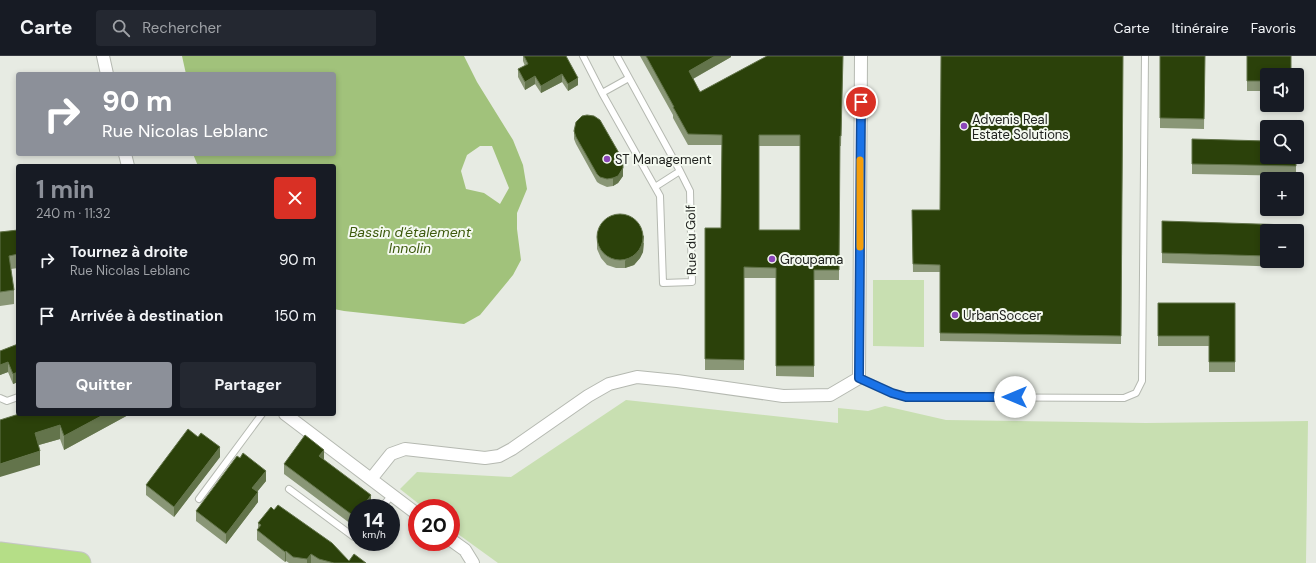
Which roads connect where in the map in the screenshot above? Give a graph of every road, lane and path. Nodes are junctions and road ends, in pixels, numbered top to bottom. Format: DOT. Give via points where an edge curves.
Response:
graph roads {
  1 [pos="103,56"];
  2 [pos="583,56"];
  3 [pos="617,56"];
  4 [pos="861,56"];
  5 [pos="1145,56"];
  6 [pos="107,72"];
  7 [pos="630,78"];
  8 [pos="602,93"];
  9 [pos="680,171"];
  10 [pos="655,187"];
  11 [pos="859,378"];
  12 [pos="0,398"];
  13 [pos="16,398"];
  14 [pos="261,416"];
  15 [pos="288,416"];
  16 [pos="371,479"];
  17 [pos="289,489"];
  18 [pos="392,495"];
  19 [pos="199,499"];
  20 [pos="389,499"];
  21 [pos="408,507"];
  22 [pos="348,533"];
  23 [pos="460,547"];
  24 [pos="0,553"];
  25 [pos="80,563"];
  26 [pos="473,563"];
  1 -- 6 [label="street"];
  2 -- 8 [label="lane"];
  3 -- 7 [label="lane, Rue du Golf"];
  4 -- 11 [label="street"];
  5 -- 11 [label="lane" via="1142,381 1136,393 1124,398 906,397"];
  7 -- 8 [label="lane"];
  7 -- 9 [label="lane, Rue du Golf"];
  8 -- 10 [label="lane"];
  9 -- 10 [label="lane"];
  9 -- 10 [label="lane, Rue du Golf" via="690,191 692,282 663,283 660,196"];
  11 -- 16 [label="street" via="830,395 783,396 637,377 609,384 588,396 499,456 485,458 404,449 391,454"];
  12 -- 13 [label="lane" via="7,401"];
  14 -- 19 [label="lane"];
  15 -- 16 [label="street"];
  16 -- 18 [label="street"];
  17 -- 22 [label="lane"];
  18 -- 20 [label="lane"];
  18 -- 21 [label="street"];
  23 -- 26 [label="street"];
  24 -- 25 [label="highway"];
}
